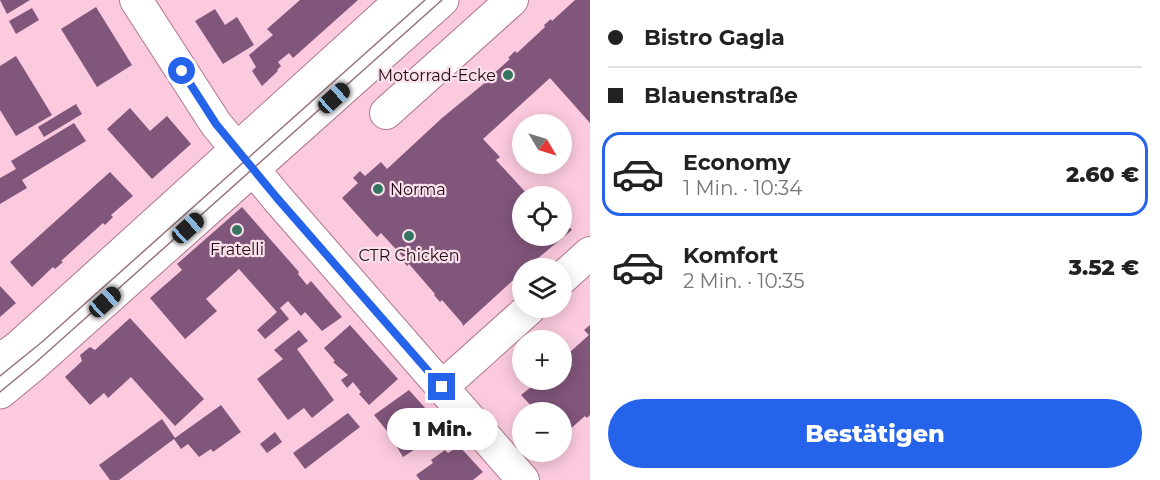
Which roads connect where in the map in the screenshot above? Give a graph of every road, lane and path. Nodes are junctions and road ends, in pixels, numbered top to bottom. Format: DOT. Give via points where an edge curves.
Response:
graph roads {
  1 [pos="136,0"];
  2 [pos="402,0"];
  3 [pos="442,0"];
  4 [pos="512,0"];
  5 [pos="386,113"];
  6 [pos="245,159"];
  7 [pos="590,253"];
  8 [pos="572,269"];
  9 [pos="519,318"];
  10 [pos="0,361"];
  11 [pos="442,387"];
  12 [pos="0,392"];
  13 [pos="523,480"];
  1 -- 6 [label="street" via="216,124"];
  2 -- 6 [label="main road"];
  3 -- 6 [label="main road"];
  4 -- 5 [label="street"];
  6 -- 10 [label="main road"];
  6 -- 11 [label="street"];
  6 -- 12 [label="main road" via="34,364"];
  7 -- 8 [label="street"];
  9 -- 11 [label="street"];
  11 -- 13 [label="street"];
}
